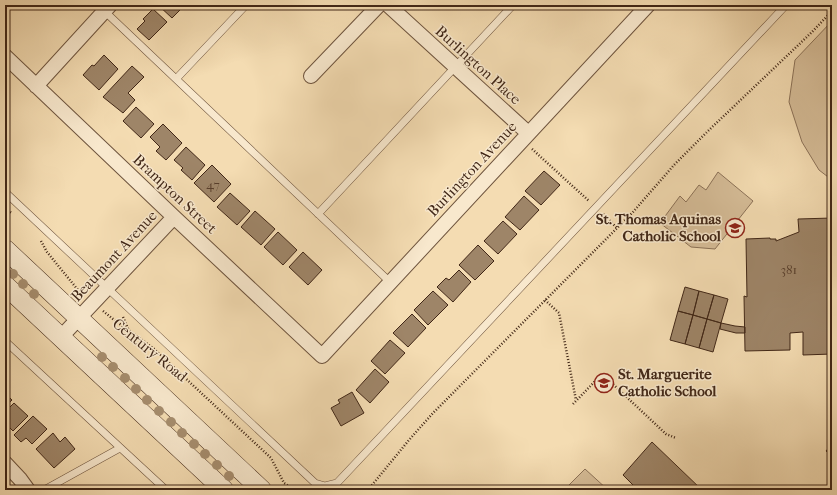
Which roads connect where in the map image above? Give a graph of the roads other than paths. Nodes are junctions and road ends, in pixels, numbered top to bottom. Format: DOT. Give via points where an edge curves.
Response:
graph roads {
  1 [pos="246,5"];
  2 [pos="379,5"];
  3 [pos="388,5"];
  4 [pos="513,5"];
  5 [pos="648,5"];
  6 [pos="786,5"];
  7 [pos="104,7"];
  8 [pos="5,56"];
  9 [pos="455,67"];
  10 [pos="311,76"];
  11 [pos="176,79"];
  12 [pos="36,86"];
  13 [pos="525,136"];
  14 [pos="5,192"];
  15 [pos="318,214"];
  16 [pos="174,217"];
  17 [pos="5,249"];
  18 [pos="390,282"];
  19 [pos="5,285"];
  20 [pos="107,288"];
  21 [pos="78,318"];
  22 [pos="61,337"];
  23 [pos="5,341"];
  24 [pos="322,356"];
  25 [pos="120,448"];
  26 [pos="5,463"];
  27 [pos="28,490"];
  28 [pos="44,490"];
  29 [pos="166,490"];
  30 [pos="224,490"];
  31 [pos="262,490"];
  1 -- 11 [label="lane"];
  2 -- 10 [label="street"];
  3 -- 9 [label="street, Burlington Place"];
  4 -- 9 [label="lane"];
  5 -- 13 [label="street, Burlington Avenue"];
  6 -- 20 [label="lane" via="337,483 325,486 315,483"];
  7 -- 11 [label="lane"];
  7 -- 12 [label="street"];
  8 -- 12 [label="street, Brampton Street"];
  9 -- 13 [label="street, Burlington Place"];
  9 -- 15 [label="lane"];
  11 -- 15 [label="lane"];
  12 -- 16 [label="street, Brampton Street"];
  13 -- 18 [label="street, Burlington Avenue"];
  14 -- 20 [label="lane"];
  15 -- 18 [label="lane"];
  16 -- 20 [label="street, Beaumont Avenue"];
  16 -- 24 [label="street, Brampton Street"];
  17 -- 21 [label="main road, Century Road"];
  18 -- 24 [label="street, Burlington Avenue"];
  19 -- 22 [label="main road"];
  20 -- 21 [label="street, Beaumont Avenue"];
  21 -- 22 [label="street, Beaumont Avenue"];
  21 -- 31 [label="main road, Century Road"];
  22 -- 30 [label="main road"];
  23 -- 25 [label="lane"];
  25 -- 28 [label="lane"];
  25 -- 29 [label="lane"];
  26 -- 27 [label="street"];
}
